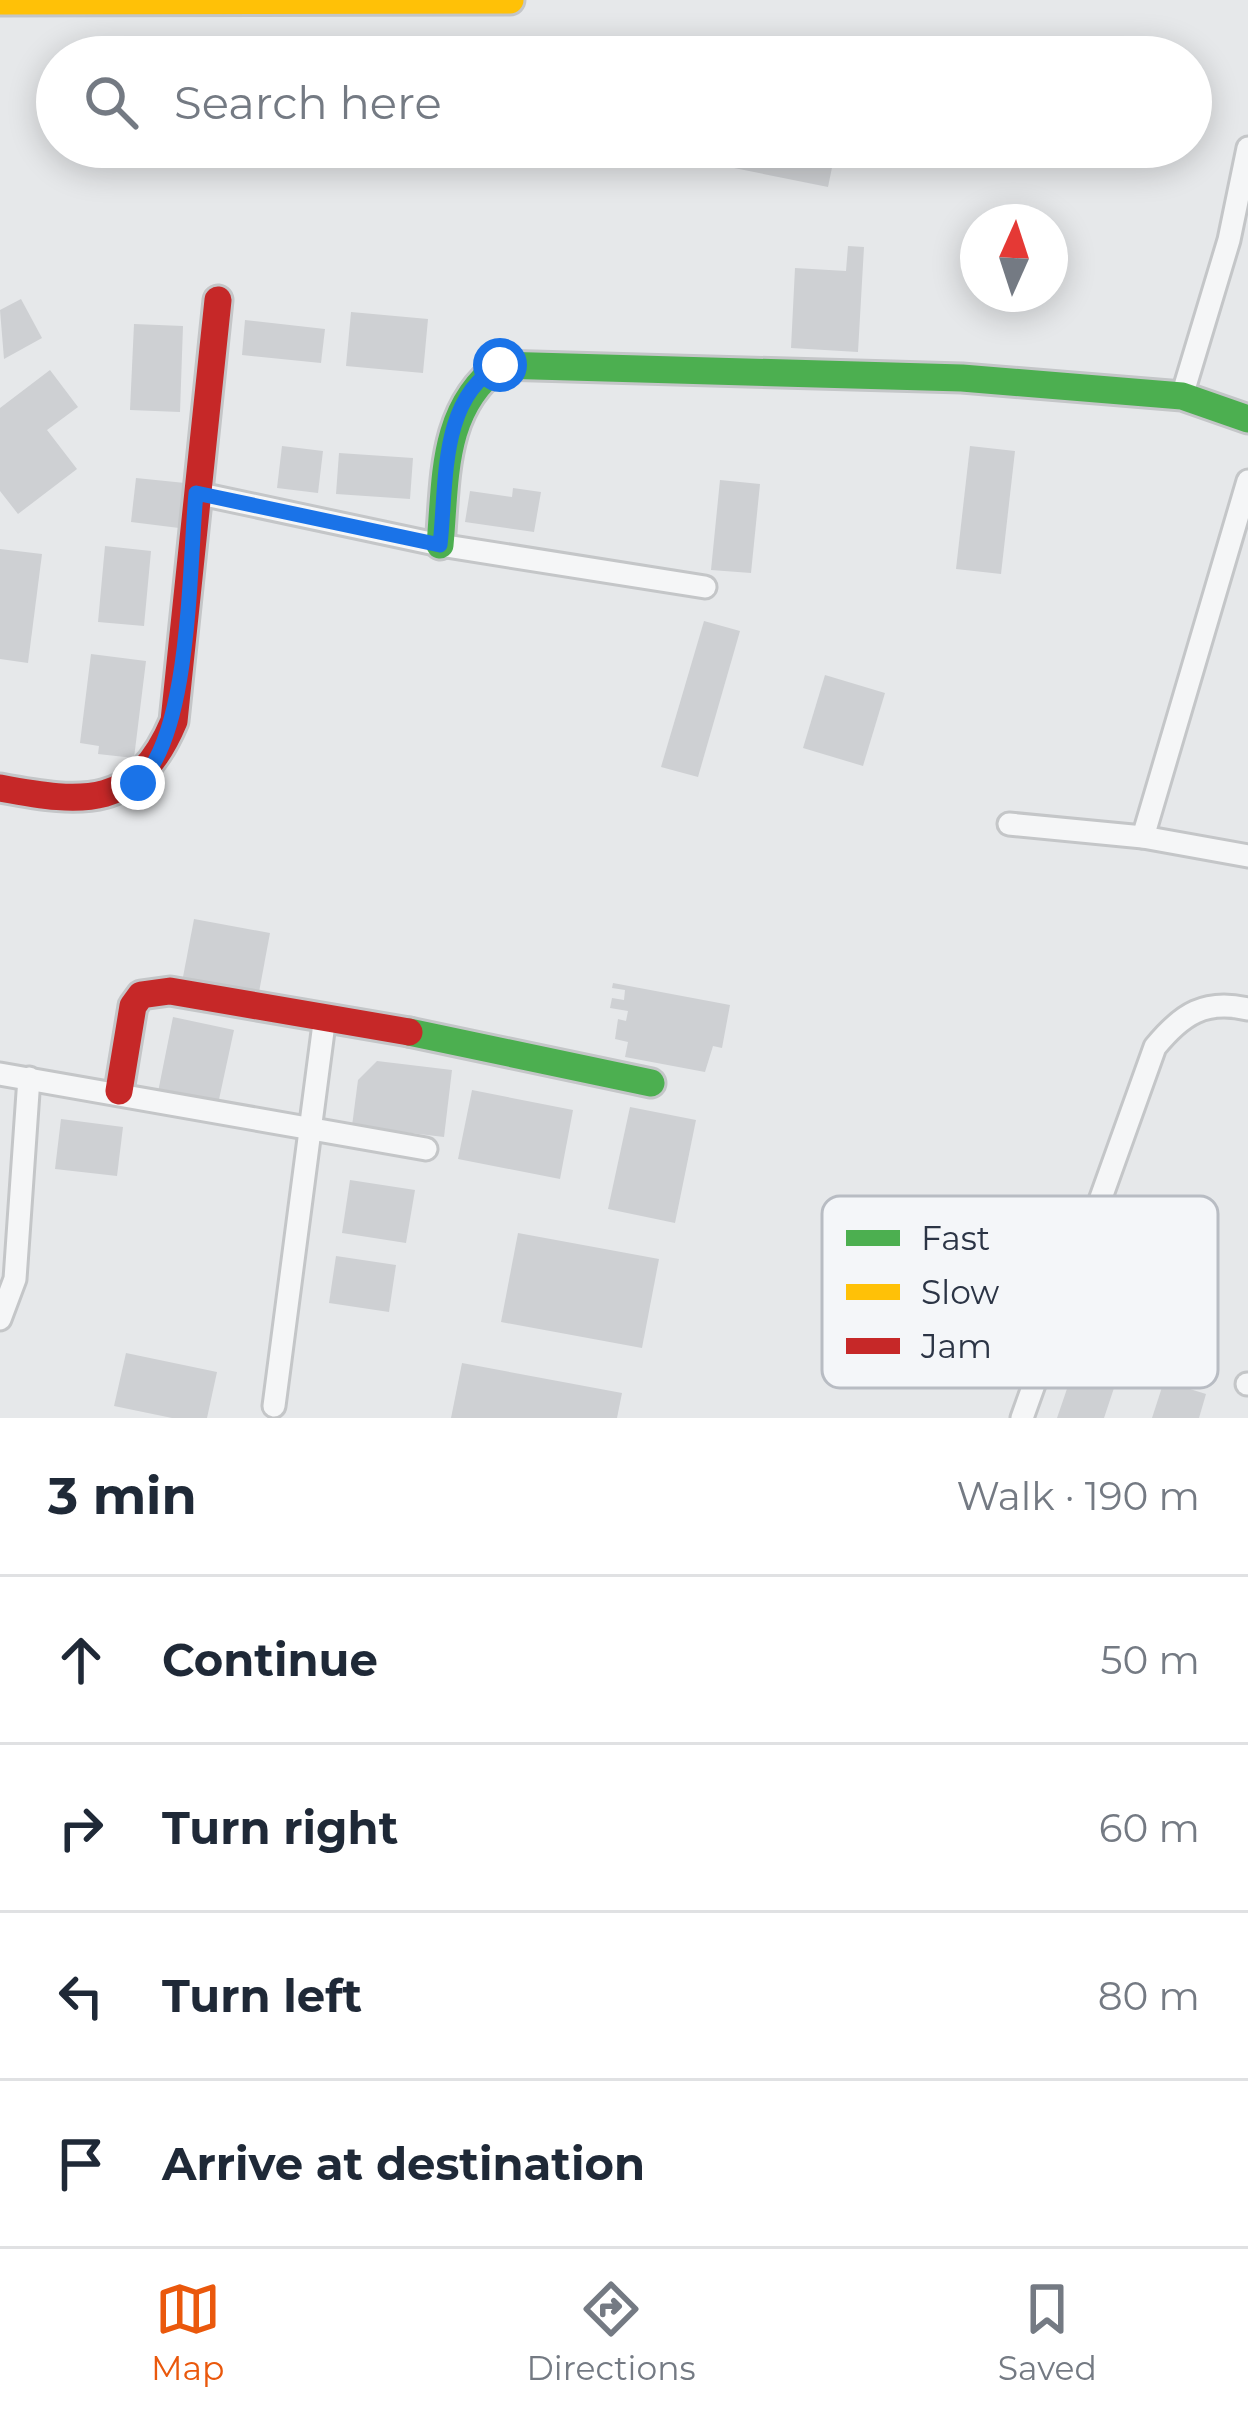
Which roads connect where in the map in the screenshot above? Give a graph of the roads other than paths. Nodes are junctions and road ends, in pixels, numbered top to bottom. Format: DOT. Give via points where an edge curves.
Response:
graph roads {
  1 [pos="510,0"];
  2 [pos="0,1"];
  3 [pos="1248,148"];
  4 [pos="1239,247"];
  5 [pos="218,300"];
  6 [pos="1182,396"];
  7 [pos="1248,419"];
  8 [pos="1248,481"];
  9 [pos="196,493"];
  10 [pos="440,545"];
  11 [pos="705,587"];
  12 [pos="0,788"];
  13 [pos="1009,824"];
  14 [pos="1143,837"];
  15 [pos="1248,856"];
  16 [pos="1248,1009"];
  17 [pos="325,1016"];
  18 [pos="0,1074"];
  19 [pos="29,1078"];
  20 [pos="651,1083"];
  21 [pos="119,1091"];
  22 [pos="308,1127"];
  23 [pos="426,1149"];
  24 [pos="1102,1196"];
  25 [pos="0,1319"];
  26 [pos="1033,1388"];
  27 [pos="274,1406"];
  28 [pos="1022,1418"];
  1 -- 2 [label="street"];
  3 -- 4 [label="street"];
  4 -- 6 [label="street"];
  5 -- 9 [label="street"];
  6 -- 7 [label="street"];
  6 -- 10 [label="street" via="962,378 500,365 464,396"];
  8 -- 14 [label="street"];
  9 -- 10 [label="street"];
  9 -- 12 [label="street" via="174,722 153,770 116,794 57,797"];
  10 -- 11 [label="street"];
  13 -- 14 [label="street"];
  14 -- 15 [label="street"];
  16 -- 24 [label="street" via="1199,1007 1155,1047"];
  17 -- 20 [label="street"];
  17 -- 21 [label="street" via="170,991 141,995"];
  17 -- 22 [label="street"];
  18 -- 19 [label="street"];
  19 -- 21 [label="street"];
  19 -- 25 [label="street" via="15,1279"];
  21 -- 22 [label="street"];
  22 -- 23 [label="street"];
  22 -- 27 [label="street"];
  26 -- 28 [label="street"];
}
